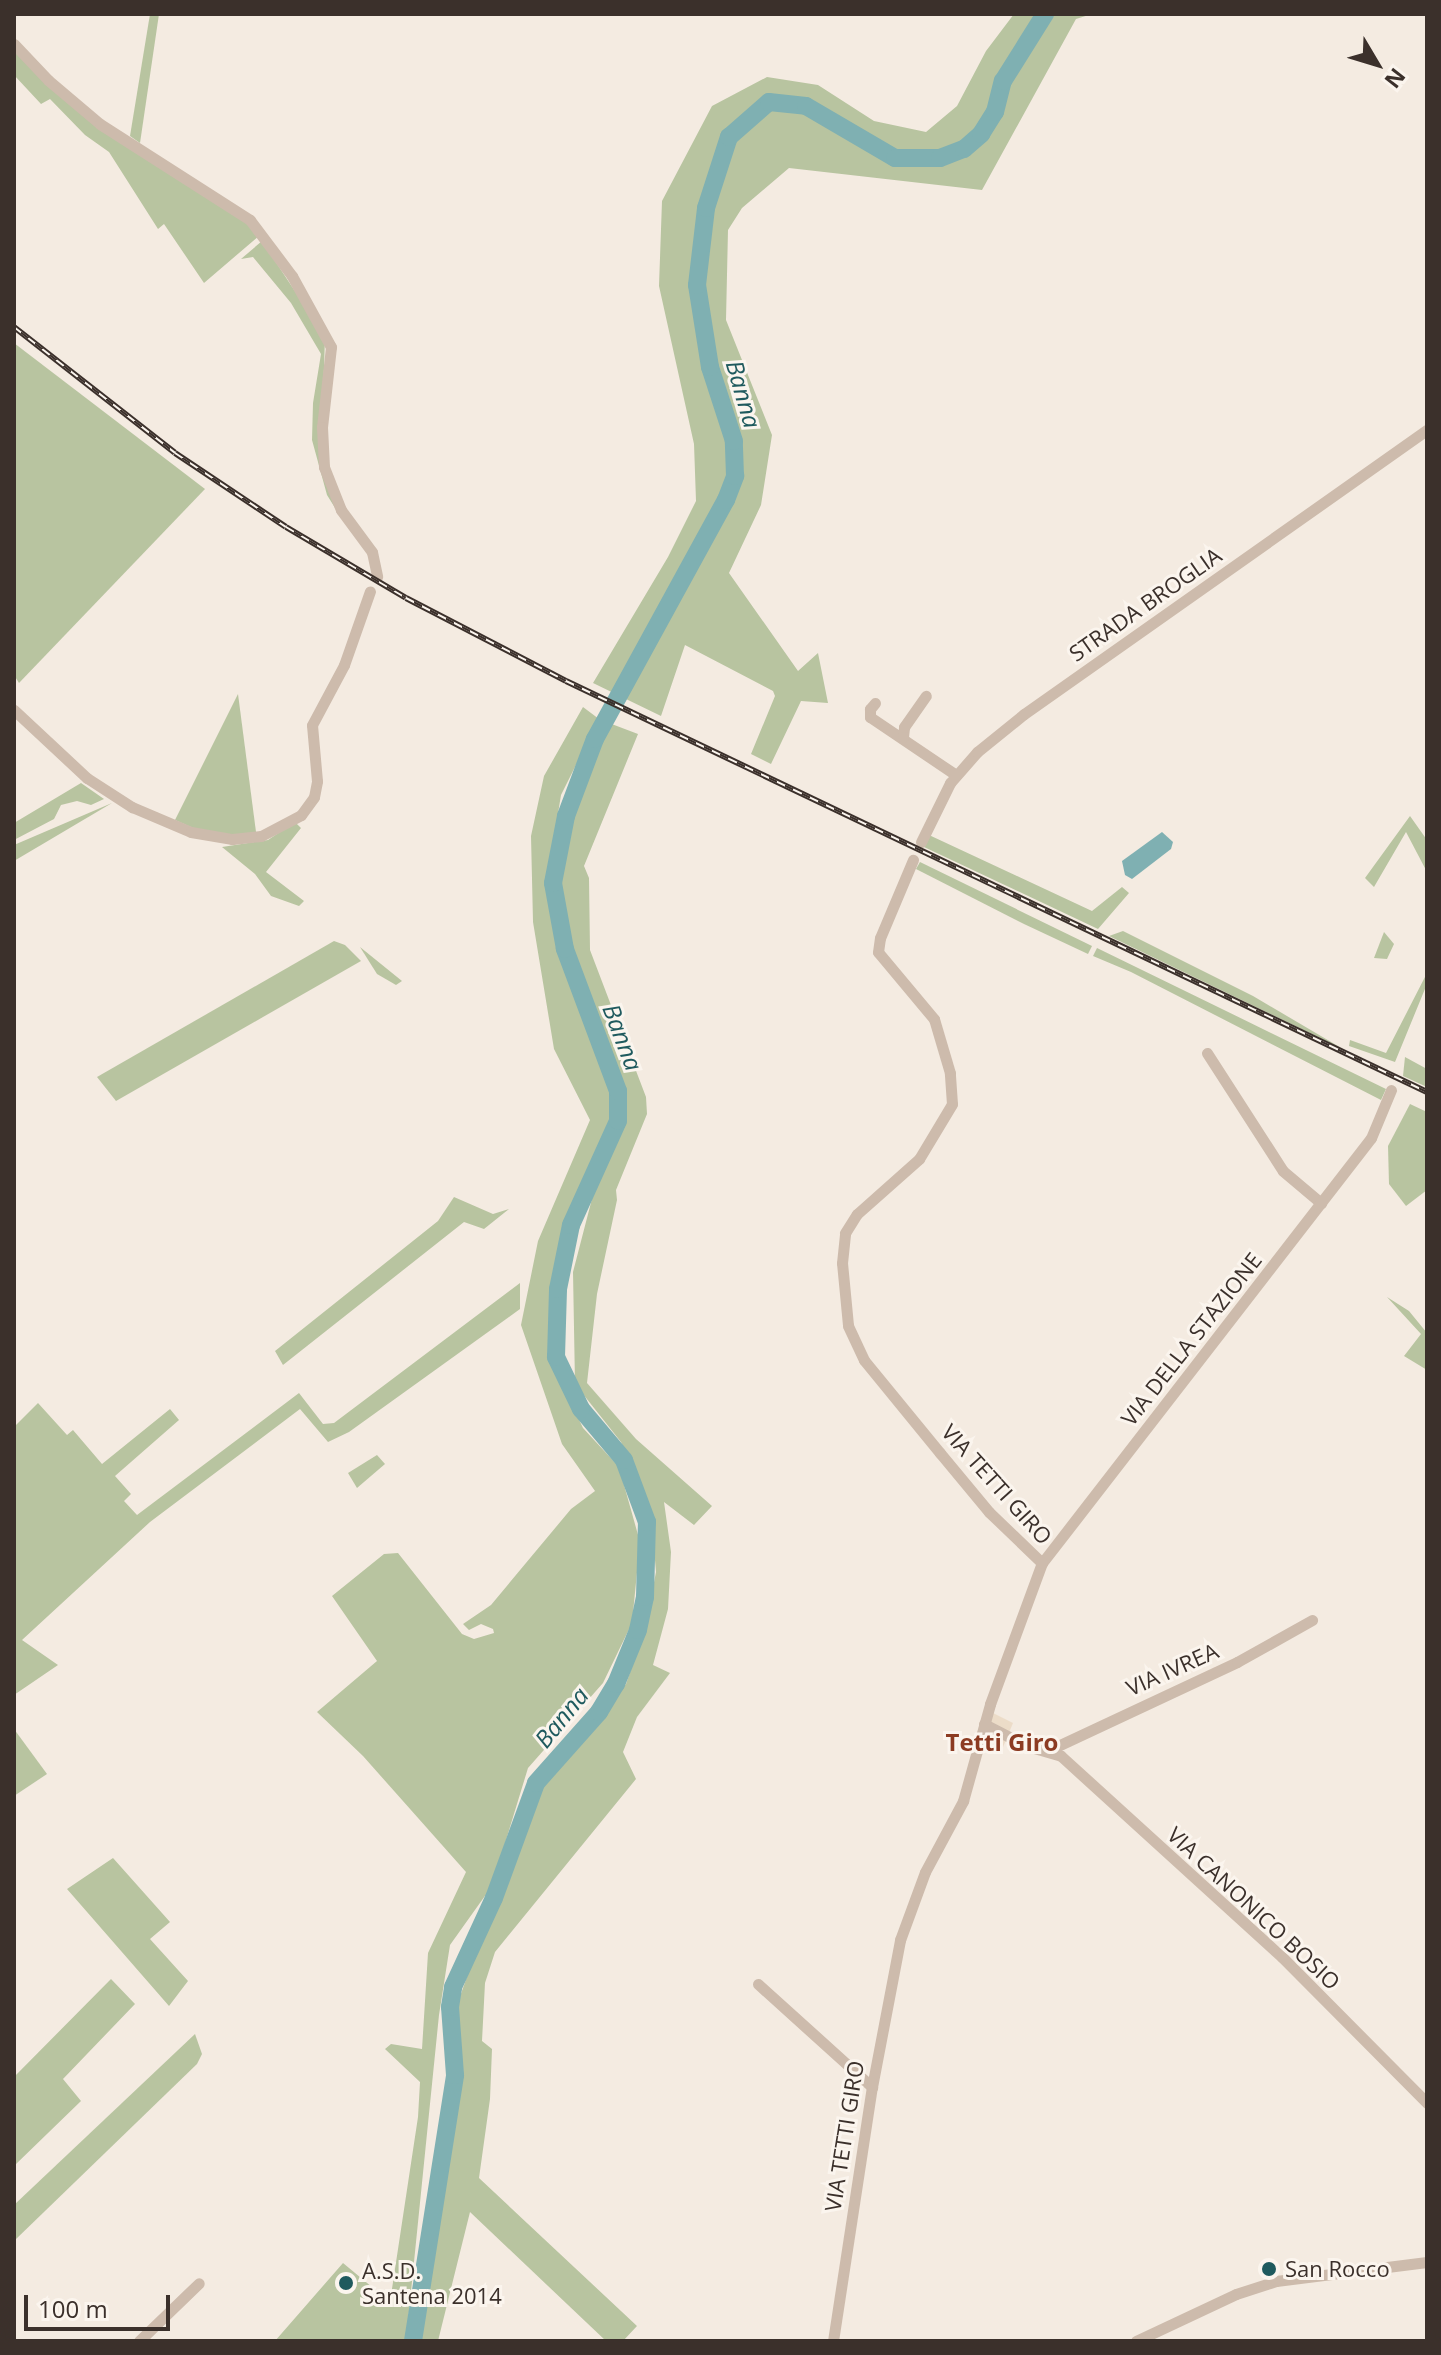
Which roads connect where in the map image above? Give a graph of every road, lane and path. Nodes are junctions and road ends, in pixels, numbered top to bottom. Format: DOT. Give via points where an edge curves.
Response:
graph roads {
  1 [pos="14,44"];
  2 [pos="1427,430"];
  3 [pos="377,576"];
  4 [pos="370,591"];
  5 [pos="926,696"];
  6 [pos="875,703"];
  7 [pos="14,710"];
  8 [pos="903,737"];
  9 [pos="956,775"];
  10 [pos="921,842"];
  11 [pos="913,860"];
  12 [pos="1207,1053"];
  13 [pos="1391,1090"];
  14 [pos="1321,1203"];
  15 [pos="1042,1563"];
  16 [pos="1312,1620"];
  17 [pos="984,1724"];
  18 [pos="1047,1751"];
  19 [pos="758,1984"];
  20 [pos="872,2087"];
  21 [pos="1427,2103"];
  22 [pos="1427,2262"];
  23 [pos="199,2283"];
  24 [pos="139,2341"];
  25 [pos="833,2341"];
  26 [pos="1136,2341"];
  1 -- 3 [label="street" via="77,105 250,220 292,276 321,325 332,356 322,427 324,467 341,510 372,552"];
  2 -- 9 [label="street, STRADA BROGLIA" via="1024,714"];
  4 -- 7 [label="street" via="344,665 312,725 314,797 301,815 261,836 232,839 191,832 132,807 72,766"];
  5 -- 8 [label="street" via="904,727"];
  6 -- 8 [label="street" via="870,717"];
  8 -- 9 [label="street"];
  9 -- 10 [label="street, STRADA BROGLIA"];
  11 -- 15 [label="street, VIA TETTI GIRO" via="878,952 934,1019 950,1073 952,1104 919,1159 869,1202 845,1233 848,1325 864,1360 989,1512"];
  12 -- 14 [label="street" via="1283,1171"];
  13 -- 14 [label="street, VIA DELLA STAZIONE" via="1371,1138"];
  14 -- 15 [label="street, VIA DELLA STAZIONE"];
  15 -- 17 [label="street, VIA TETTI GIRO"];
  16 -- 18 [label="street, VIA IVREA" via="1237,1662"];
  17 -- 18 [label="street, VIA CANONICO BOSIO"];
  17 -- 20 [label="street, VIA TETTI GIRO" via="963,1801 907,1918"];
  18 -- 21 [label="street, VIA CANONICO BOSIO" via="1061,1756 1270,1946"];
  19 -- 20 [label="street"];
  20 -- 25 [label="street, VIA TETTI GIRO"];
  22 -- 26 [label="street" via="1276,2281"];
  23 -- 24 [label="street"];
}
